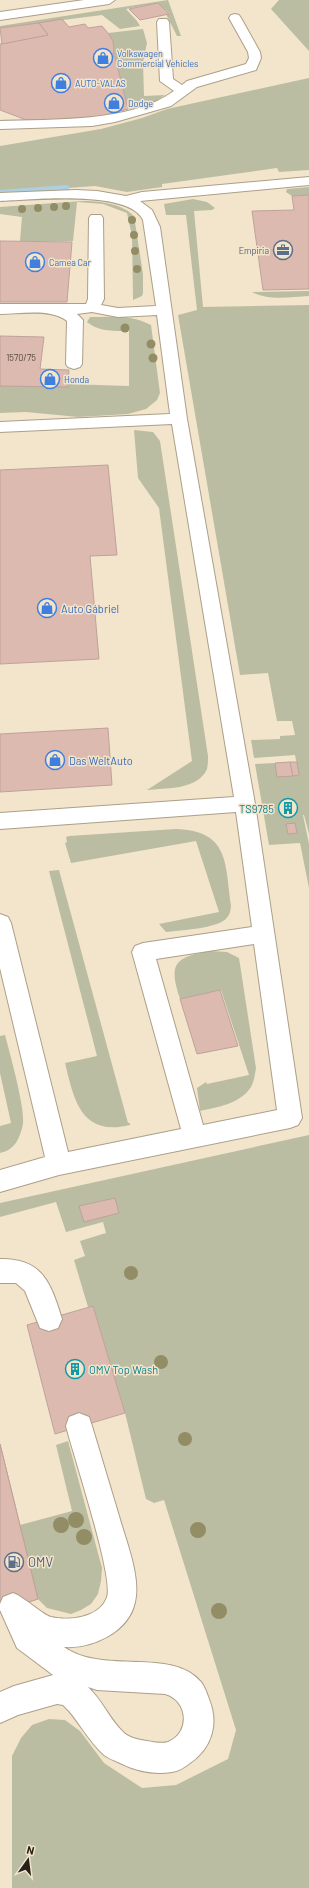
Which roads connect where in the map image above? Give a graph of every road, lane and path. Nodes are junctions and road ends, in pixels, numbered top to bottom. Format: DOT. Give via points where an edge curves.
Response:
graph roads {
  1 [pos="109,0"];
  2 [pos="0,16"];
  3 [pos="235,18"];
  4 [pos="163,22"];
  5 [pos="182,91"];
  6 [pos="0,125"];
  7 [pos="309,181"];
  8 [pos="0,197"];
  9 [pos="126,201"];
  10 [pos="96,218"];
  11 [pos="92,307"];
  12 [pos="0,309"];
  13 [pos="52,310"];
  14 [pos="163,310"];
  15 [pos="74,364"];
  16 [pos="179,419"];
  17 [pos="0,426"];
  18 [pos="245,804"];
  19 [pos="0,821"];
  20 [pos="0,923"];
  21 [pos="264,934"];
  22 [pos="195,1138"];
  23 [pos="59,1164"];
  24 [pos="0,1181"];
  25 [pos="0,1271"];
  26 [pos="49,1319"];
  27 [pos="79,1426"];
  28 [pos="0,1708"];
  1 -- 2 [label="lane"];
  3 -- 5 [label="lane" via="254,52 255,58 251,67 192,84"];
  4 -- 5 [label="lane" via="167,81"];
  5 -- 6 [label="lane" via="166,104 115,118 92,122"];
  7 -- 9 [label="lane" via="142,196"];
  8 -- 9 [label="lane" via="88,194"];
  9 -- 14 [label="lane" via="144,210 152,223"];
  10 -- 11 [label="lane" via="96,299"];
  11 -- 13 [label="lane"];
  11 -- 14 [label="lane" via="112,312"];
  12 -- 13 [label="lane"];
  13 -- 15 [label="lane" via="72,316 75,320"];
  14 -- 16 [label="lane"];
  16 -- 17 [label="lane"];
  16 -- 18 [label="lane"];
  18 -- 19 [label="lane"];
  18 -- 21 [label="lane"];
  20 -- 23 [label="lane"];
  21 -- 22 [label="lane" via="290,1118"];
  21 -- 22 [label="lane" via="144,952"];
  22 -- 23 [label="lane"];
  23 -- 24 [label="lane"];
  25 -- 26 [label="lane" via="11,1270 35,1282"];
  27 -- 28 [label="lane" via="117,1558 122,1584 121,1602 109,1619 92,1629 71,1633 44,1631 13,1607 27,1638 64,1665 97,1675 164,1679 181,1683 192,1694 197,1706 197,1733 191,1744 173,1757 157,1758 136,1755 114,1744 70,1691 57,1689 14,1701"];
}
